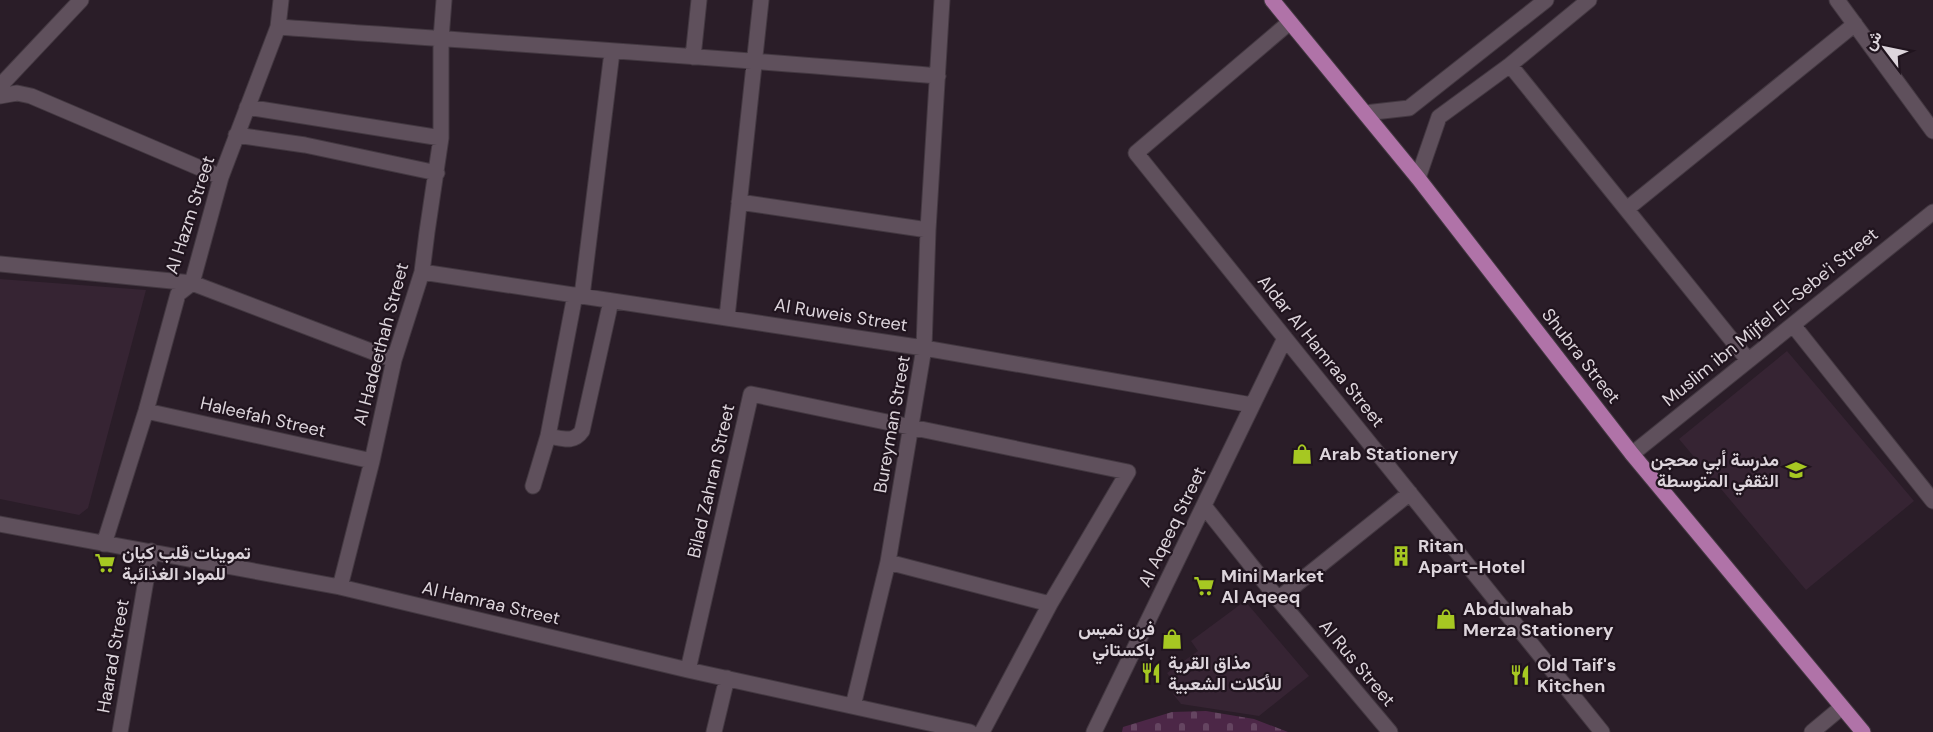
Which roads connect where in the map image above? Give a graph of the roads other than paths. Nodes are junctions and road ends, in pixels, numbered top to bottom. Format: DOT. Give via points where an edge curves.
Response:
graph roads {
  1 [pos="81,0"];
  2 [pos="281,0"];
  3 [pos="444,0"];
  4 [pos="699,0"];
  5 [pos="761,0"];
  6 [pos="942,0"];
  7 [pos="1272,0"];
  8 [pos="1546,0"];
  9 [pos="1589,0"];
  10 [pos="1837,0"];
  11 [pos="1290,22"];
  12 [pos="1855,24"];
  13 [pos="278,27"];
  14 [pos="441,39"];
  15 [pos="612,52"];
  16 [pos="693,57"];
  17 [pos="754,60"];
  18 [pos="1510,65"];
  19 [pos="938,76"];
  20 [pos="0,86"];
  21 [pos="0,96"];
  22 [pos="247,107"];
  23 [pos="1365,112"];
  24 [pos="1933,131"];
  25 [pos="236,135"];
  26 [pos="441,138"];
  27 [pos="437,173"];
  28 [pos="221,177"];
  29 [pos="1418,178"];
  30 [pos="739,202"];
  31 [pos="1628,208"];
  32 [pos="1933,212"];
  33 [pos="928,230"];
  34 [pos="0,264"];
  35 [pos="423,272"];
  36 [pos="192,283"];
  37 [pos="578,296"];
  38 [pos="611,301"];
  39 [pos="727,317"];
  40 [pos="1793,325"];
  41 [pos="1285,338"];
  42 [pos="924,348"];
  43 [pos="393,360"];
  44 [pos="1748,360"];
  45 [pos="1252,405"];
  46 [pos="146,411"];
  47 [pos="912,427"];
  48 [pos="548,436"];
  49 [pos="1632,454"];
  50 [pos="372,461"];
  51 [pos="533,486"];
  52 [pos="1410,493"];
  53 [pos="1933,501"];
  54 [pos="1204,506"];
  55 [pos="0,524"];
  56 [pos="104,544"];
  57 [pos="151,551"];
  58 [pos="888,562"];
  59 [pos="340,587"];
  60 [pos="1278,599"];
  61 [pos="1050,604"];
  62 [pos="688,670"];
  63 [pos="727,678"];
  64 [pos="853,706"];
  65 [pos="1842,707"];
  66 [pos="120,732"];
  67 [pos="714,732"];
  68 [pos="970,732"];
  69 [pos="982,732"];
  70 [pos="1094,732"];
  71 [pos="1390,732"];
  72 [pos="1602,732"];
  73 [pos="1812,732"];
  74 [pos="1863,732"];
  1 -- 20 [label="street"];
  2 -- 13 [label="street, Al Hazm Street"];
  3 -- 14 [label="street, Al Hadeethah Street"];
  4 -- 16 [label="street"];
  5 -- 17 [label="street"];
  6 -- 19 [label="street, Bureyman Street"];
  7 -- 11 [label="main road, Shubra Street"];
  8 -- 23 [label="street" via="1409,108"];
  9 -- 18 [label="street"];
  10 -- 12 [label="street"];
  11 -- 23 [label="main road, Shubra Street"];
  11 -- 41 [label="street, Aldar Al Hamraa Street" via="1136,153"];
  12 -- 24 [label="street"];
  12 -- 31 [label="street"];
  13 -- 14 [label="street"];
  13 -- 22 [label="street, Al Hazm Street"];
  14 -- 15 [label="street"];
  14 -- 26 [label="street, Al Hadeethah Street"];
  15 -- 16 [label="street"];
  15 -- 37 [label="street"];
  16 -- 17 [label="street"];
  17 -- 19 [label="street"];
  17 -- 30 [label="street"];
  18 -- 29 [label="street" via="1439,117"];
  18 -- 31 [label="street"];
  19 -- 33 [label="street, Bureyman Street"];
  21 -- 28 [label="street" via="31,96"];
  22 -- 25 [label="street, Al Hazm Street"];
  22 -- 26 [label="street"];
  23 -- 29 [label="main road, Shubra Street"];
  25 -- 27 [label="street"];
  25 -- 28 [label="street, Al Hazm Street"];
  26 -- 27 [label="street, Al Hadeethah Street"];
  27 -- 35 [label="street, Al Hadeethah Street"];
  28 -- 36 [label="street, Al Hazm Street"];
  29 -- 49 [label="main road, Shubra Street"];
  30 -- 33 [label="street"];
  30 -- 39 [label="street"];
  31 -- 44 [label="street"];
  32 -- 40 [label="street, Muslim ibn Mijfel El-Sebe'i Street"];
  33 -- 42 [label="street, Bureyman Street"];
  34 -- 36 [label="street"];
  35 -- 37 [label="street, Al Ruweis Street"];
  35 -- 43 [label="street, Al Hadeethah Street"];
  36 -- 43 [label="street"];
  36 -- 46 [label="street, Al Hazm Street" via="178,294"];
  37 -- 38 [label="street, Al Ruweis Street"];
  37 -- 48 [label="street"];
  38 -- 39 [label="street, Al Ruweis Street"];
  38 -- 48 [label="street" via="582,431 572,440"];
  39 -- 42 [label="street, Al Ruweis Street"];
  40 -- 44 [label="street, Muslim ibn Mijfel El-Sebe'i Street"];
  40 -- 53 [label="street"];
  41 -- 45 [label="street, Al Aqeeq Street"];
  41 -- 52 [label="street, Aldar Al Hamraa Street"];
  42 -- 45 [label="street, Al Ruweis Street"];
  42 -- 47 [label="street, Bureyman Street"];
  43 -- 50 [label="street, Al Hadeethah Street"];
  44 -- 49 [label="street, Muslim ibn Mijfel El-Sebe'i Street"];
  45 -- 54 [label="street, Al Aqeeq Street"];
  46 -- 50 [label="street, Haleefah Street"];
  46 -- 56 [label="street, Al Hazm Street"];
  47 -- 58 [label="street, Bureyman Street"];
  47 -- 61 [label="street, Bilad Zahran Street" via="1128,472"];
  47 -- 62 [label="street, Bilad Zahran Street" via="751,394"];
  48 -- 51 [label="street"];
  49 -- 65 [label="main road, Shubra Street"];
  50 -- 59 [label="street, Al Hadeethah Street"];
  52 -- 60 [label="street"];
  52 -- 72 [label="street, Aldar Al Hamraa Street"];
  54 -- 60 [label="street, Al Rus Street"];
  54 -- 70 [label="street, Al Aqeeq Street"];
  55 -- 56 [label="street, Al Hamraa Street"];
  56 -- 57 [label="street, Al Hamraa Street"];
  57 -- 59 [label="street, Al Hamraa Street"];
  57 -- 66 [label="street, Haarad Street"];
  58 -- 61 [label="street"];
  58 -- 64 [label="street, Bureyman Street"];
  59 -- 62 [label="street, Al Hamraa Street"];
  60 -- 71 [label="street, Al Rus Street"];
  61 -- 69 [label="street"];
  62 -- 63 [label="street, Al Hamraa Street"];
  63 -- 64 [label="street, Al Hamraa Street"];
  63 -- 67 [label="street"];
  64 -- 68 [label="street, Al Hamraa Street"];
  65 -- 73 [label="street"];
  65 -- 74 [label="main road, Shubra Street"];
}
